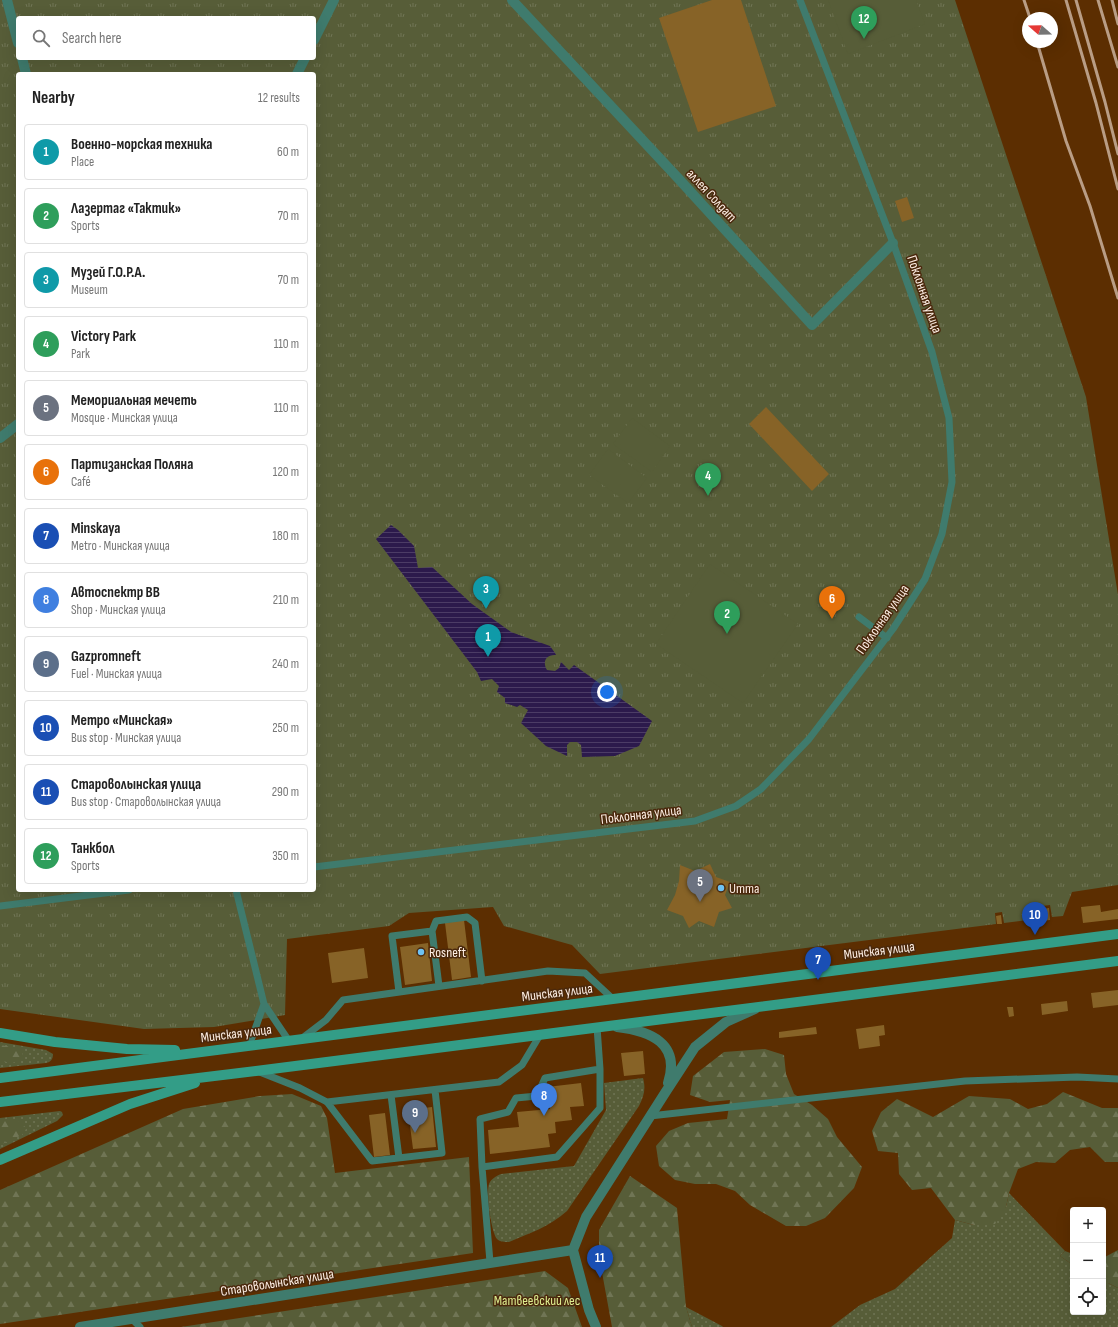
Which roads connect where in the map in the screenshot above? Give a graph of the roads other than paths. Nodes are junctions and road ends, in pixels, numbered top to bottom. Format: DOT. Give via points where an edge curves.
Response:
graph roads {
  1 [pos="7,0"];
  2 [pos="334,0"];
  3 [pos="512,0"];
  4 [pos="800,0"];
  5 [pos="16,35"];
  6 [pos="316,36"];
  7 [pos="22,60"];
  8 [pos="304,60"];
  9 [pos="26,72"];
  10 [pos="298,72"];
  11 [pos="893,243"];
  12 [pos="16,426"];
  13 [pos="0,438"];
  14 [pos="859,617"];
  15 [pos="887,638"];
  16 [pos="316,867"];
  17 [pos="113,892"];
  18 [pos="236,892"];
  19 [pos="0,906"];
  20 [pos="432,930"];
  21 [pos="1118,934"];
  22 [pos="1118,961"];
  23 [pos="482,981"];
  24 [pos="439,986"];
  25 [pos="399,992"];
  26 [pos="613,999"];
  27 [pos="264,1004"];
  28 [pos="758,1007"];
  29 [pos="610,1026"];
  30 [pos="597,1027"];
  31 [pos="0,1033"];
  32 [pos="540,1034"];
  33 [pos="301,1039"];
  34 [pos="289,1040"];
  35 [pos="249,1046"];
  36 [pos="211,1051"];
  37 [pos="600,1069"];
  38 [pos="256,1071"];
  39 [pos="217,1076"];
  40 [pos="0,1078"];
  41 [pos="1118,1079"];
  42 [pos="435,1090"];
  43 [pos="665,1093"];
  44 [pos="391,1095"];
  45 [pos="0,1102"];
  46 [pos="327,1102"];
  47 [pos="650,1116"];
  48 [pos="399,1158"];
  49 [pos="0,1160"];
  50 [pos="482,1167"];
  51 [pos="573,1250"];
  52 [pos="490,1262"];
  53 [pos="132,1319"];
  54 [pos="80,1327"];
  55 [pos="140,1327"];
  56 [pos="596,1327"];
  1 -- 5 [label="street"];
  2 -- 6 [label="street"];
  3 -- 11 [label="street, аллея Солдат" via="812,325"];
  4 -- 11 [label="lane, Поклонная улица"];
  7 -- 9 [label="street"];
  8 -- 10 [label="street"];
  11 -- 15 [label="lane, Поклонная улица" via="932,352 949,418 952,482 942,534 925,579"];
  12 -- 13 [label="street"];
  14 -- 15 [label="lane"];
  15 -- 16 [label="lane, Поклонная улица" via="809,739 761,789 736,806 695,821"];
  17 -- 19 [label="lane"];
  18 -- 27 [label="lane"];
  20 -- 23 [label="lane" via="436,921 467,917 474,923"];
  20 -- 24 [label="lane"];
  20 -- 25 [label="lane" via="392,936"];
  21 -- 26 [label="main road, Минская улица"];
  22 -- 28 [label="main road"];
  23 -- 24 [label="lane"];
  23 -- 26 [label="lane" via="548,971 585,973"];
  24 -- 25 [label="lane"];
  25 -- 33 [label="lane" via="343,1000 326,1020"];
  26 -- 33 [label="main road, Минская улица"];
  27 -- 34 [label="lane"];
  27 -- 35 [label="lane"];
  28 -- 29 [label="main road"];
  28 -- 43 [label="street" via="726,1022 695,1047"];
  29 -- 30 [label="main road"];
  29 -- 43 [label="street" via="647,1033 659,1040 670,1059 671,1074"];
  30 -- 32 [label="main road"];
  30 -- 37 [label="lane"];
  31 -- 36 [label="main road" via="55,1042 127,1049"];
  32 -- 38 [label="main road"];
  32 -- 42 [label="lane" via="522,1065 498,1082"];
  33 -- 34 [label="main road, Минская улица"];
  34 -- 35 [label="main road, Минская улица"];
  35 -- 36 [label="main road, Минская улица"];
  36 -- 40 [label="main road, Минская улица"];
  37 -- 50 [label="lane" via="600,1108 557,1157"];
  37 -- 50 [label="lane" via="545,1078 537,1096 516,1098 508,1112 480,1119"];
  38 -- 39 [label="main road"];
  38 -- 46 [label="lane" via="300,1088"];
  39 -- 45 [label="main road"];
  39 -- 49 [label="main road" via="130,1104"];
  41 -- 47 [label="lane" via="1077,1077 965,1081"];
  42 -- 44 [label="lane"];
  42 -- 48 [label="lane" via="442,1153"];
  43 -- 47 [label="street"];
  44 -- 46 [label="lane"];
  44 -- 48 [label="lane"];
  46 -- 48 [label="lane" via="372,1162"];
  47 -- 51 [label="street" via="586,1218"];
  50 -- 52 [label="lane"];
  51 -- 52 [label="street, Староволынская улица"];
  51 -- 56 [label="street"];
  52 -- 53 [label="street, Староволынская улица"];
  53 -- 54 [label="street, Староволынская улица"];
  53 -- 55 [label="lane"];
}
